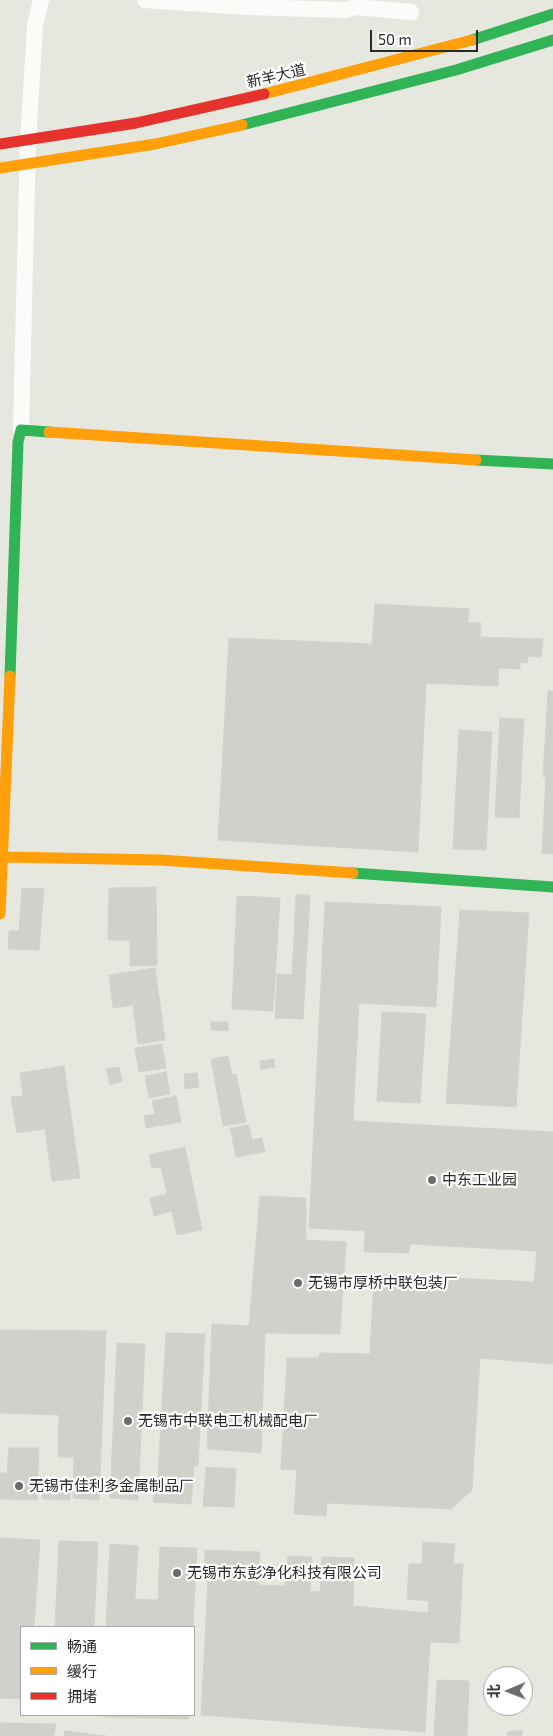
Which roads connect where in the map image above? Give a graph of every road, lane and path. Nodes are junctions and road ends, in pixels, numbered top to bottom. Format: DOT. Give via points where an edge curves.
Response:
graph roads {
  1 [pos="41,0"];
  2 [pos="145,0"];
  3 [pos="412,12"];
  4 [pos="553,14"];
  5 [pos="553,40"];
  6 [pos="28,141"];
  7 [pos="0,144"];
  8 [pos="27,164"];
  9 [pos="0,168"];
  10 [pos="21,430"];
  11 [pos="553,464"];
  12 [pos="3,864"];
  13 [pos="553,887"];
  14 [pos="0,914"];
  1 -- 6 [label="street" via="35,26"];
  2 -- 3 [label="street"];
  4 -- 6 [label="street, 新羊大道" via="456,45 313,83 136,123"];
  5 -- 8 [label="street" via="456,70 276,118 155,144"];
  6 -- 7 [label="street, 新羊大道"];
  6 -- 8 [label="street"];
  8 -- 9 [label="street"];
  8 -- 10 [label="street"];
  10 -- 11 [label="street"];
  10 -- 12 [label="street" via="18,442"];
  12 -- 13 [label="street" via="160,860"];
  12 -- 14 [label="street"];
}
